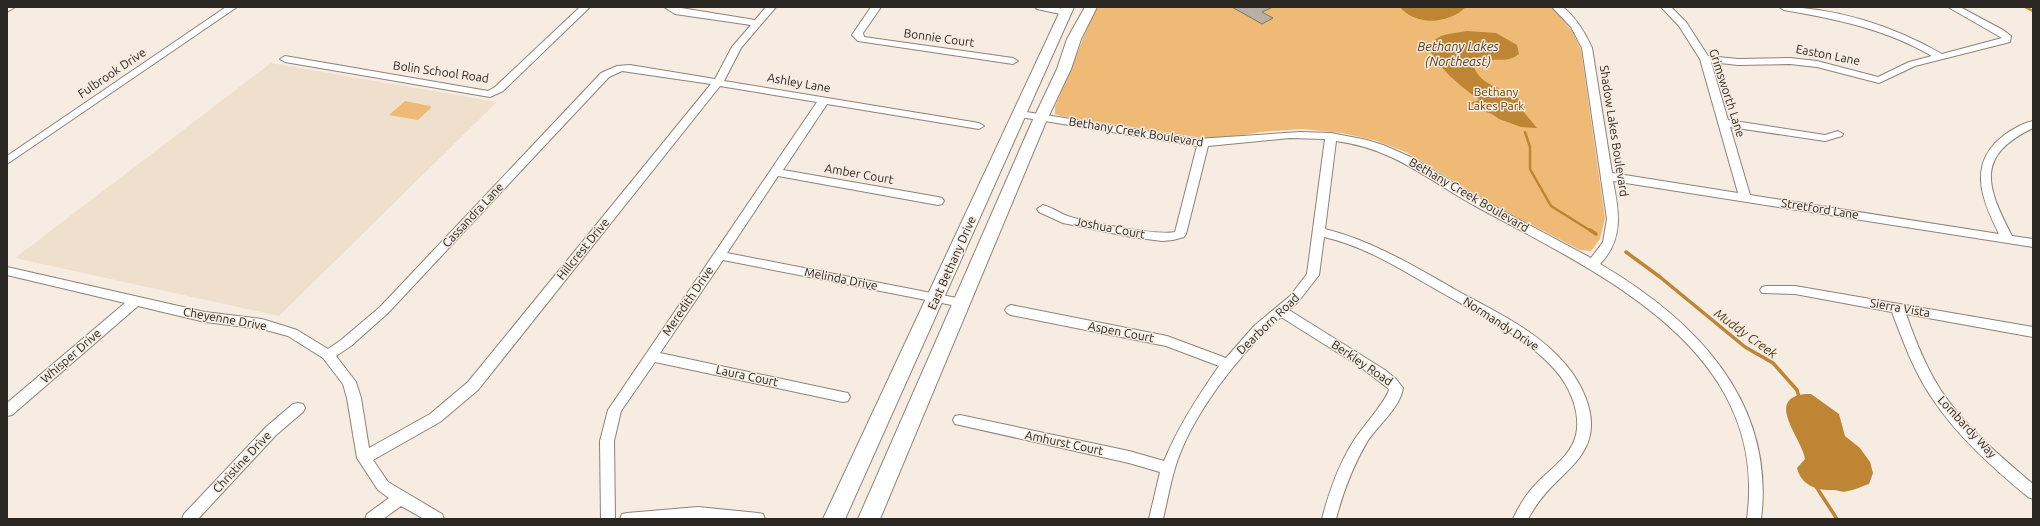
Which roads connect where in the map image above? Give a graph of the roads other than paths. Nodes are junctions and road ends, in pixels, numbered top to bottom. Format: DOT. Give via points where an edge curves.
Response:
graph roads {
  1 [pos="10,7"];
  2 [pos="232,7"];
  3 [pos="585,7"];
  4 [pos="771,7"];
  5 [pos="876,7"];
  6 [pos="1040,7"];
  7 [pos="1557,7"];
  8 [pos="1666,7"];
  9 [pos="1784,7"];
  10 [pos="1953,7"];
  11 [pos="669,8"];
  12 [pos="7,9"];
  13 [pos="1066,10"];
  14 [pos="1088,12"];
  15 [pos="757,23"];
  16 [pos="1939,56"];
  17 [pos="285,59"];
  18 [pos="1705,59"];
  19 [pos="1013,61"];
  20 [pos="613,70"];
  21 [pos="717,82"];
  22 [pos="824,100"];
  23 [pos="1020,114"];
  24 [pos="1041,117"];
  25 [pos="1724,123"];
  26 [pos="2033,124"];
  27 [pos="979,126"];
  28 [pos="1838,134"];
  29 [pos="1331,136"];
  30 [pos="1202,143"];
  31 [pos="7,160"];
  32 [pos="775,172"];
  33 [pos="1608,176"];
  34 [pos="1745,198"];
  35 [pos="938,201"];
  36 [pos="1043,209"];
  37 [pos="1319,232"];
  38 [pos="2008,239"];
  39 [pos="2033,243"];
  40 [pos="719,255"];
  41 [pos="1593,264"];
  42 [pos="7,271"];
  43 [pos="1766,290"];
  44 [pos="937,297"];
  45 [pos="135,301"];
  46 [pos="962,303"];
  47 [pos="1897,308"];
  48 [pos="1011,310"];
  49 [pos="1280,311"];
  50 [pos="2033,332"];
  51 [pos="328,355"];
  52 [pos="651,356"];
  53 [pos="1228,364"];
  54 [pos="843,397"];
  55 [pos="298,408"];
  56 [pos="7,411"];
  57 [pos="960,420"];
  58 [pos="364,458"];
  59 [pos="1168,468"];
  60 [pos="2033,493"];
  61 [pos="400,498"];
  62 [pos="189,519"];
  63 [pos="372,519"];
  64 [pos="437,519"];
  65 [pos="608,519"];
  66 [pos="627,519"];
  67 [pos="758,519"];
  68 [pos="834,519"];
  69 [pos="869,519"];
  70 [pos="1156,519"];
  71 [pos="1329,519"];
  72 [pos="1520,519"];
  73 [pos="1754,519"];
  1 -- 12 [label="street"];
  2 -- 31 [label="street, Fulbrook Drive"];
  3 -- 17 [label="street, Bolin School Road" via="499,89 490,94"];
  4 -- 15 [label="street, Hillcrest Drive"];
  5 -- 19 [label="street, Bonnie Court" via="858,33 861,39"];
  6 -- 13 [label="street"];
  7 -- 33 [label="street, Shadow Lakes Boulevard" via="1570,18 1581,33 1587,48"];
  8 -- 18 [label="street, Grimsworth Lane" via="1682,24"];
  9 -- 16 [label="street" via="1872,25 1910,40"];
  10 -- 16 [label="street, Easton Lane" via="2006,36 2007,40"];
  11 -- 15 [label="street"];
  13 -- 14 [label="main road"];
  13 -- 23 [label="main road, East Bethany Drive"];
  14 -- 24 [label="main road, East Bethany Drive"];
  15 -- 21 [label="street, Hillcrest Drive" via="737,47"];
  16 -- 18 [label="street, Easton Lane" via="1912,64 1879,80 1817,64"];
  18 -- 25 [label="street, Grimsworth Lane"];
  20 -- 21 [label="street, Ashley Lane" via="630,68"];
  20 -- 51 [label="street, Cassandra Lane" via="605,75 384,310"];
  21 -- 22 [label="street, Ashley Lane"];
  21 -- 58 [label="street, Hillcrest Drive" via="473,386 443,414"];
  22 -- 27 [label="street, Ashley Lane"];
  22 -- 32 [label="street, Meredith Drive"];
  23 -- 24 [label="street, Bethany Creek Boulevard"];
  23 -- 44 [label="main road, East Bethany Drive"];
  24 -- 30 [label="street, Bethany Creek Boulevard"];
  24 -- 46 [label="main road, East Bethany Drive"];
  25 -- 28 [label="street" via="1826,138"];
  25 -- 34 [label="street, Grimsworth Lane"];
  26 -- 38 [label="street" via="2001,141 1989,159 1986,174 1987,196"];
  29 -- 30 [label="street, Bethany Creek Boulevard" via="1280,136"];
  29 -- 37 [label="street, Dearborn Road"];
  29 -- 41 [label="street, Bethany Creek Boulevard" via="1373,145 1410,160 1478,203"];
  30 -- 36 [label="street, Joshua Court" via="1178,236 1162,238 1076,222"];
  32 -- 35 [label="street, Amber Court"];
  32 -- 40 [label="street, Meredith Drive"];
  33 -- 34 [label="street, Stretford Lane"];
  33 -- 41 [label="street, Shadow Lakes Boulevard" via="1613,213 1611,239 1607,249"];
  34 -- 38 [label="street, Stretford Lane"];
  37 -- 49 [label="street, Dearborn Road" via="1313,275 1303,290"];
  37 -- 72 [label="street, Normandy Drive" via="1368,247 1485,312 1541,349 1571,383 1580,400 1583,415 1584,434 1580,446 1537,493"];
  38 -- 39 [label="street, Stretford Lane"];
  40 -- 44 [label="street, Melinda Drive"];
  40 -- 52 [label="street, Meredith Drive"];
  41 -- 73 [label="street, Bethany Creek Boulevard" via="1672,320 1717,368 1736,402 1752,439 1758,476"];
  42 -- 45 [label="street, Cheyenne Drive"];
  43 -- 47 [label="street, Sierra Vista" via="1795,290"];
  44 -- 46 [label="street, Melinda Drive"];
  44 -- 68 [label="main road, East Bethany Drive"];
  45 -- 51 [label="street, Cheyenne Drive" via="211,318 262,324 292,333"];
  45 -- 56 [label="street, Whisper Drive"];
  46 -- 69 [label="main road, East Bethany Drive"];
  47 -- 50 [label="street, Sierra Vista"];
  47 -- 60 [label="street, Lombardy Way" via="1915,356 1937,395 1959,422"];
  48 -- 53 [label="street, Aspen Court" via="1167,341"];
  49 -- 53 [label="street, Dearborn Road" via="1259,329"];
  49 -- 71 [label="street, Berkley Road" via="1375,370 1395,384 1396,388 1395,396 1370,426 1352,454 1342,475"];
  51 -- 58 [label="street, Cheyenne Drive" via="349,382"];
  52 -- 54 [label="street, Laura Court"];
  52 -- 65 [label="street, Meredith Drive" via="624,394 610,424 606,456 609,486"];
  53 -- 59 [label="street, Dearborn Road" via="1188,424"];
  55 -- 62 [label="street, Christine Drive" via="272,430"];
  57 -- 59 [label="street, Amhurst Court" via="1130,457"];
  58 -- 61 [label="street, Cheyenne Drive" via="383,486"];
  59 -- 70 [label="street, Dearborn Road"];
  61 -- 63 [label="street"];
  61 -- 64 [label="street, Cheyenne Drive"];
  66 -- 67 [label="street" via="698,513"];
}
